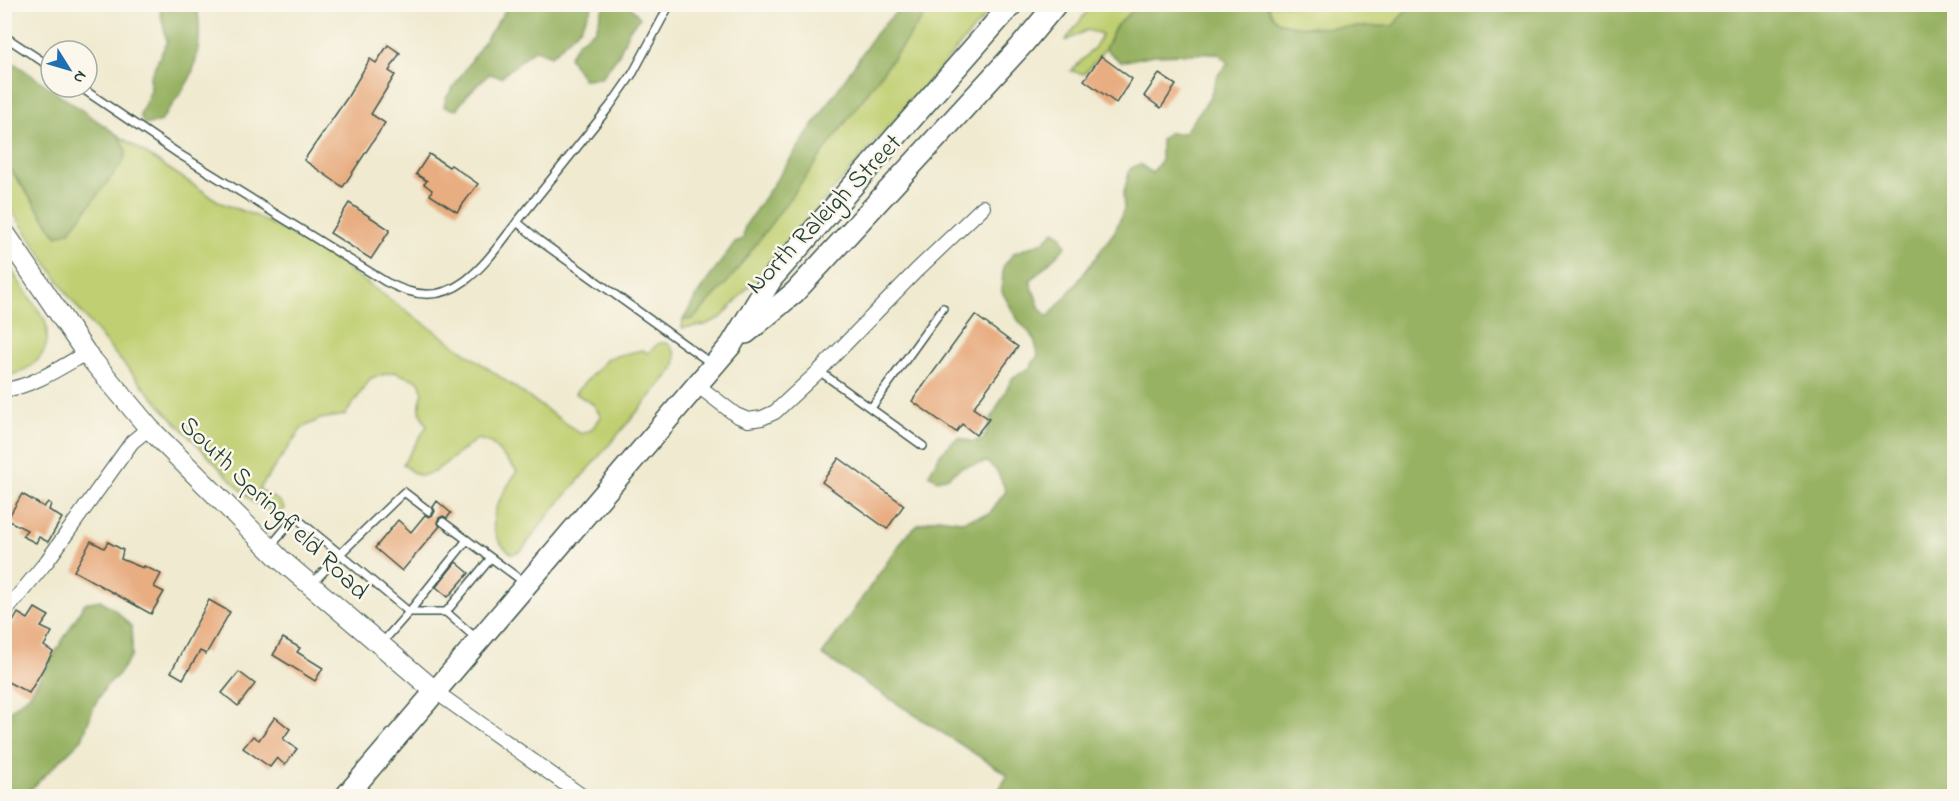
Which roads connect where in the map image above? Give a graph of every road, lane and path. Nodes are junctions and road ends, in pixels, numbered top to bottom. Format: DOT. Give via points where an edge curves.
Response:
graph roads {
  1 [pos="670,4"];
  2 [pos="1012,4"];
  3 [pos="1056,4"];
  4 [pos="4,36"];
  5 [pos="39,60"];
  6 [pos="98,99"];
  7 [pos="983,207"];
  8 [pos="517,222"];
  9 [pos="4,232"];
  10 [pos="944,308"];
  11 [pos="731,345"];
  12 [pos="86,353"];
  13 [pos="714,366"];
  14 [pos="819,371"];
  15 [pos="697,385"];
  16 [pos="4,390"];
  17 [pos="871,408"];
  18 [pos="149,428"];
  19 [pos="923,446"];
  20 [pos="429,511"];
  21 [pos="443,522"];
  22 [pos="467,540"];
  23 [pos="269,548"];
  24 [pos="340,554"];
  25 [pos="491,558"];
  26 [pos="527,585"];
  27 [pos="311,586"];
  28 [pos="409,612"];
  29 [pos="446,612"];
  30 [pos="4,613"];
  31 [pos="479,641"];
  32 [pos="380,646"];
  33 [pos="436,692"];
  34 [pos="346,796"];
  35 [pos="582,796"];
  1 -- 8 [label="lane" via="633,73 610,106"];
  2 -- 11 [label="main road, North Raleigh Street" via="772,278"];
  3 -- 11 [label="main road, North Raleigh Street" via="795,292"];
  4 -- 5 [label="lane"];
  6 -- 8 [label="lane" via="179,154 386,282 409,292 452,290 467,280"];
  7 -- 14 [label="street"];
  8 -- 13 [label="lane"];
  9 -- 12 [label="main road, South Springfield Road"];
  10 -- 17 [label="lane"];
  11 -- 13 [label="main road"];
  12 -- 16 [label="street" via="38,379"];
  12 -- 18 [label="main road, South Springfield Road"];
  13 -- 15 [label="main road"];
  14 -- 15 [label="street" via="775,412 748,420"];
  14 -- 17 [label="lane"];
  15 -- 26 [label="main road"];
  17 -- 19 [label="lane"];
  18 -- 23 [label="main road, South Springfield Road"];
  18 -- 30 [label="street" via="132,442 47,561"];
  20 -- 24 [label="lane" via="404,492"];
  21 -- 22 [label="lane"];
  22 -- 25 [label="lane"];
  22 -- 28 [label="lane"];
  23 -- 24 [label="lane" via="295,517"];
  23 -- 27 [label="main road, South Springfield Road"];
  24 -- 27 [label="lane"];
  24 -- 28 [label="lane"];
  25 -- 26 [label="lane"];
  25 -- 29 [label="lane" via="462,587"];
  26 -- 31 [label="main road"];
  27 -- 32 [label="main road, South Springfield Road"];
  28 -- 29 [label="lane"];
  28 -- 32 [label="lane"];
  29 -- 31 [label="lane"];
  31 -- 33 [label="main road"];
  32 -- 33 [label="main road, South Springfield Road"];
  33 -- 34 [label="main road"];
  33 -- 35 [label="street"];
}
